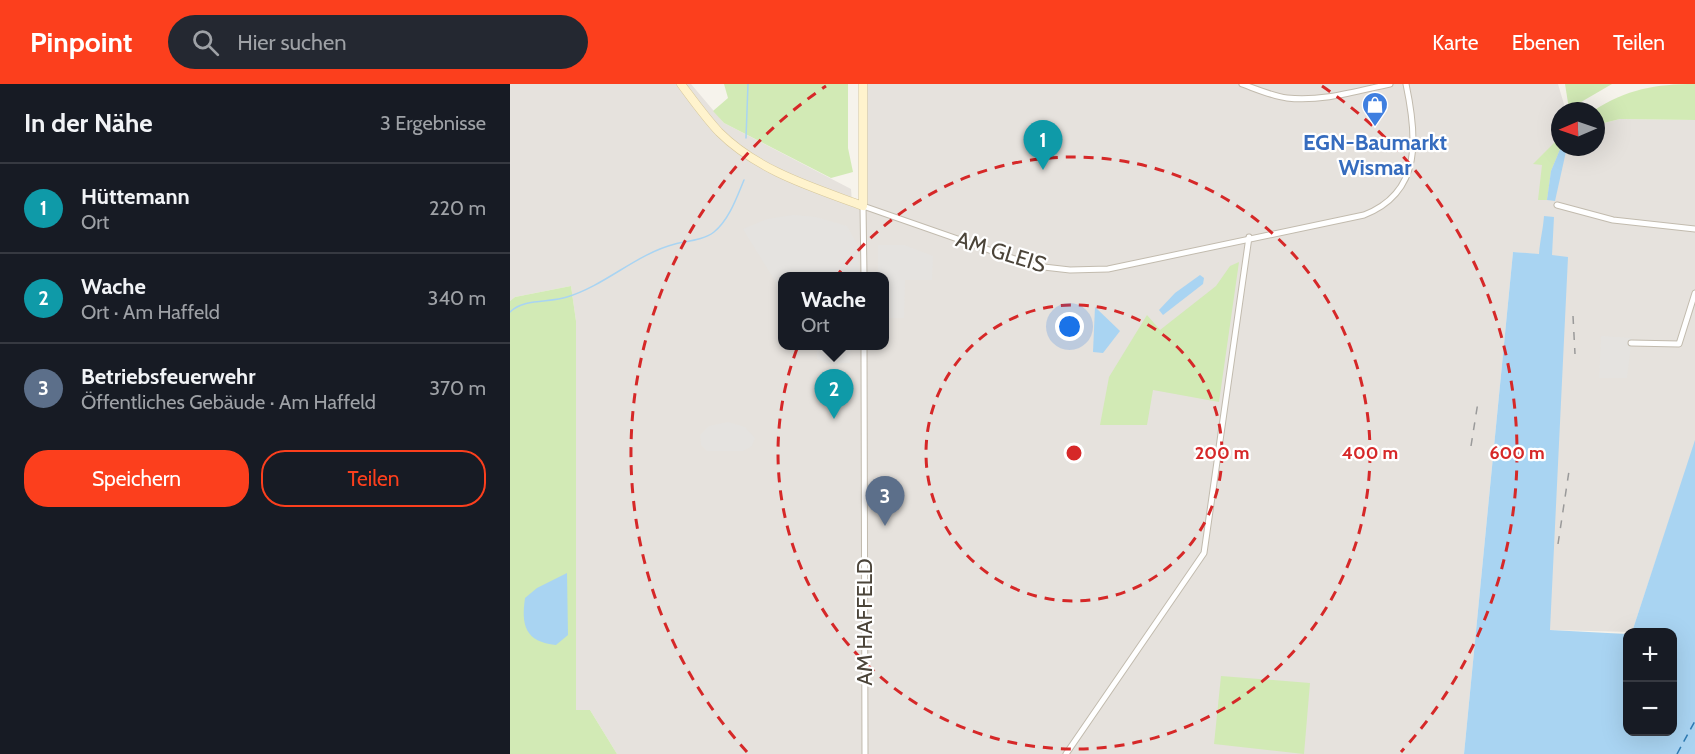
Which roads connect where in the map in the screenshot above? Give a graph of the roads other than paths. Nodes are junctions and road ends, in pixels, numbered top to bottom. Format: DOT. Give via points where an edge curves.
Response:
graph roads {
  1 [pos="681,84"];
  2 [pos="863,84"];
  3 [pos="1242,84"];
  4 [pos="1390,84"];
  5 [pos="1406,84"];
  6 [pos="1557,205"];
  7 [pos="863,206"];
  8 [pos="1695,229"];
  9 [pos="1249,237"];
  10 [pos="864,272"];
  11 [pos="1695,293"];
  12 [pos="1631,343"];
  13 [pos="864,350"];
  14 [pos="865,754"];
  15 [pos="1066,754"];
  1 -- 7 [label="street" via="719,132 741,150 775,172"];
  2 -- 7 [label="street"];
  3 -- 4 [label="street" via="1286,98 1303,99"];
  5 -- 9 [label="street, AM GLEIS" via="1413,140 1407,177 1395,197 1364,215"];
  6 -- 8 [label="street" via="1613,219"];
  7 -- 9 [label="street, AM GLEIS" via="1018,261 1053,269 1108,269"];
  7 -- 10 [label="street"];
  9 -- 15 [label="street" via="1204,553"];
  11 -- 12 [label="street" via="1679,344"];
  13 -- 14 [label="street, AM HAFFELD"];
}
